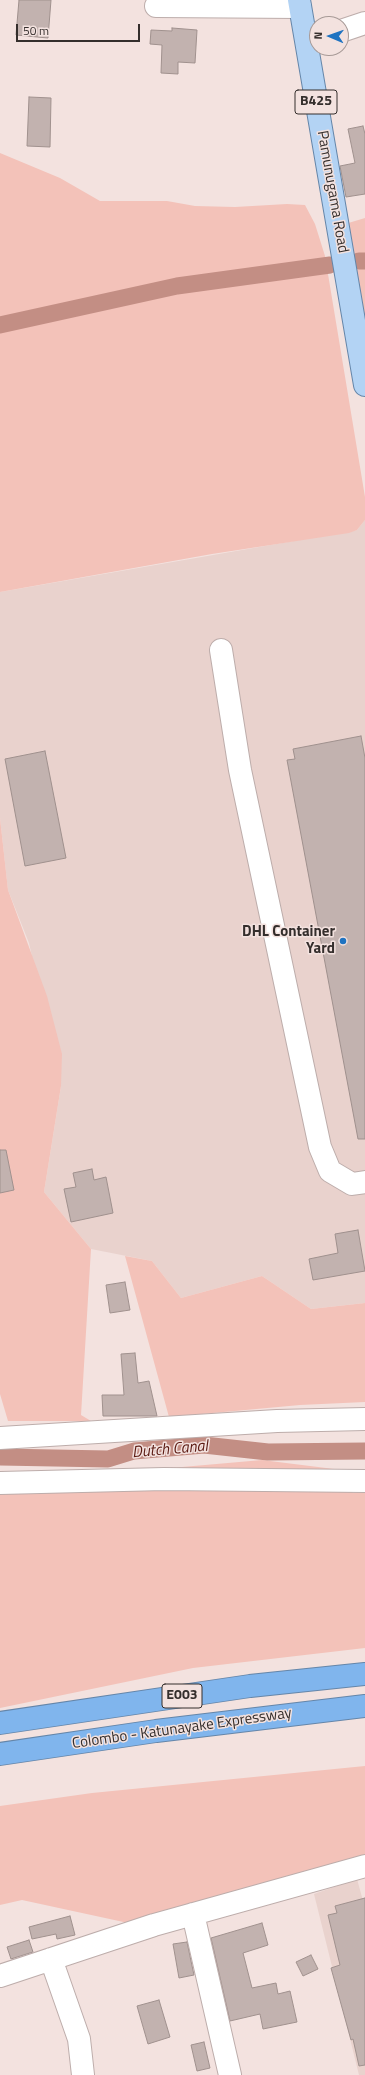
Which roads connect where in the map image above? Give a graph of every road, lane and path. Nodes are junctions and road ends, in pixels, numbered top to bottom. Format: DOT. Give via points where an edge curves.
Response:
graph roads {
  1 [pos="299,3"];
  2 [pos="156,6"];
  3 [pos="365,23"];
  4 [pos="349,28"];
  5 [pos="309,34"];
  6 [pos="313,56"];
  7 [pos="365,385"];
  8 [pos="221,650"];
  9 [pos="365,1182"];
  10 [pos="365,1419"];
  11 [pos="0,1438"];
  12 [pos="365,1481"];
  13 [pos="0,1483"];
  14 [pos="365,1674"];
  15 [pos="365,1706"];
  16 [pos="0,1723"];
  17 [pos="0,1754"];
  18 [pos="365,1866"];
  19 [pos="193,1914"];
  20 [pos="51,1959"];
  21 [pos="0,1976"];
  22 [pos="83,2075"];
  23 [pos="230,2075"];
  1 -- 2 [label="street"];
  1 -- 5 [label="main road, Pamunugama Road / B425"];
  3 -- 4 [label="street"];
  6 -- 7 [label="main road, Pamunugama Road / B425" via="333,204"];
  8 -- 9 [label="street" via="240,770 320,1147 330,1171 352,1184"];
  10 -- 11 [label="street" via="277,1421"];
  12 -- 13 [label="street" via="164,1479"];
  14 -- 16 [label="highway, E003" via="250,1686"];
  15 -- 17 [label="highway, Colombo - Katunayake Expressway / E003" via="156,1731"];
  18 -- 19 [label="street"];
  19 -- 20 [label="street"];
  19 -- 23 [label="street"];
  20 -- 21 [label="street"];
  20 -- 22 [label="street" via="79,2039"];
}
